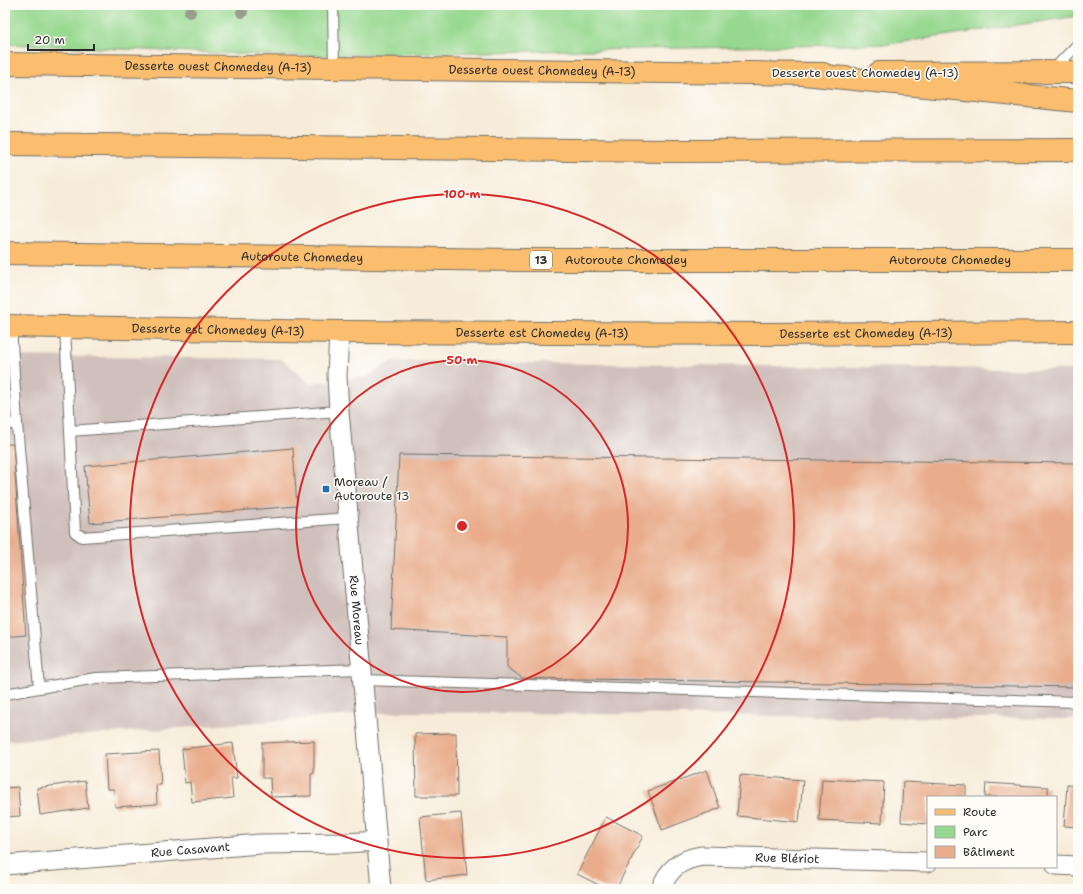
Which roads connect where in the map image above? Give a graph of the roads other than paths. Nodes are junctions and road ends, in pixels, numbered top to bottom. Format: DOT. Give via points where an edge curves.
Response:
graph roads {
  1 [pos="333,5"];
  2 [pos="1078,44"];
  3 [pos="5,64"];
  4 [pos="334,69"];
  5 [pos="1050,72"];
  6 [pos="1078,72"];
  7 [pos="804,74"];
  8 [pos="1078,101"];
  9 [pos="5,144"];
  10 [pos="1078,150"];
  11 [pos="5,253"];
  12 [pos="1078,260"];
  13 [pos="8,326"];
  14 [pos="65,328"];
  15 [pos="338,332"];
  16 [pos="1078,332"];
  17 [pos="339,412"];
  18 [pos="5,424"];
  19 [pos="17,424"];
  20 [pos="70,431"];
  21 [pos="348,518"];
  22 [pos="362,675"];
  23 [pos="39,688"];
  24 [pos="5,694"];
  25 [pos="1078,702"];
  26 [pos="377,841"];
  27 [pos="927,862"];
  28 [pos="5,865"];
  29 [pos="1057,865"];
  30 [pos="1078,866"];
  31 [pos="381,889"];
  32 [pos="661,889"];
  1 -- 4 [label="lane"];
  2 -- 5 [label="lane"];
  3 -- 4 [label="main road, Desserte ouest Chomedey (A-13)"];
  4 -- 7 [label="main road, Desserte ouest Chomedey (A-13)"];
  5 -- 6 [label="main road, Desserte ouest Chomedey (A-13)"];
  5 -- 7 [label="main road, Desserte ouest Chomedey (A-13)"];
  7 -- 8 [label="main road"];
  9 -- 10 [label="main road" via="662,151"];
  11 -- 12 [label="main road, Autoroute Chomedey / 13" via="543,260"];
  13 -- 14 [label="main road, Desserte est Chomedey (A-13)"];
  13 -- 19 [label="lane"];
  14 -- 15 [label="main road, Desserte est Chomedey (A-13)"];
  14 -- 20 [label="lane"];
  15 -- 16 [label="main road, Desserte est Chomedey (A-13)"];
  15 -- 17 [label="street, Rue Moreau"];
  17 -- 20 [label="lane"];
  17 -- 21 [label="street, Rue Moreau"];
  18 -- 19 [label="lane"];
  19 -- 23 [label="lane"];
  20 -- 21 [label="lane" via="75,532 82,537"];
  21 -- 22 [label="street, Rue Moreau"];
  22 -- 23 [label="lane" via="96,678"];
  22 -- 25 [label="lane"];
  22 -- 26 [label="street, Rue Moreau"];
  23 -- 24 [label="lane"];
  26 -- 28 [label="street, Rue Casavant" via="260,844"];
  26 -- 31 [label="street, Rue Moreau"];
  27 -- 32 [label="street, Rue Blériot" via="702,856 690,858 670,870"];
  29 -- 30 [label="street"];
}
